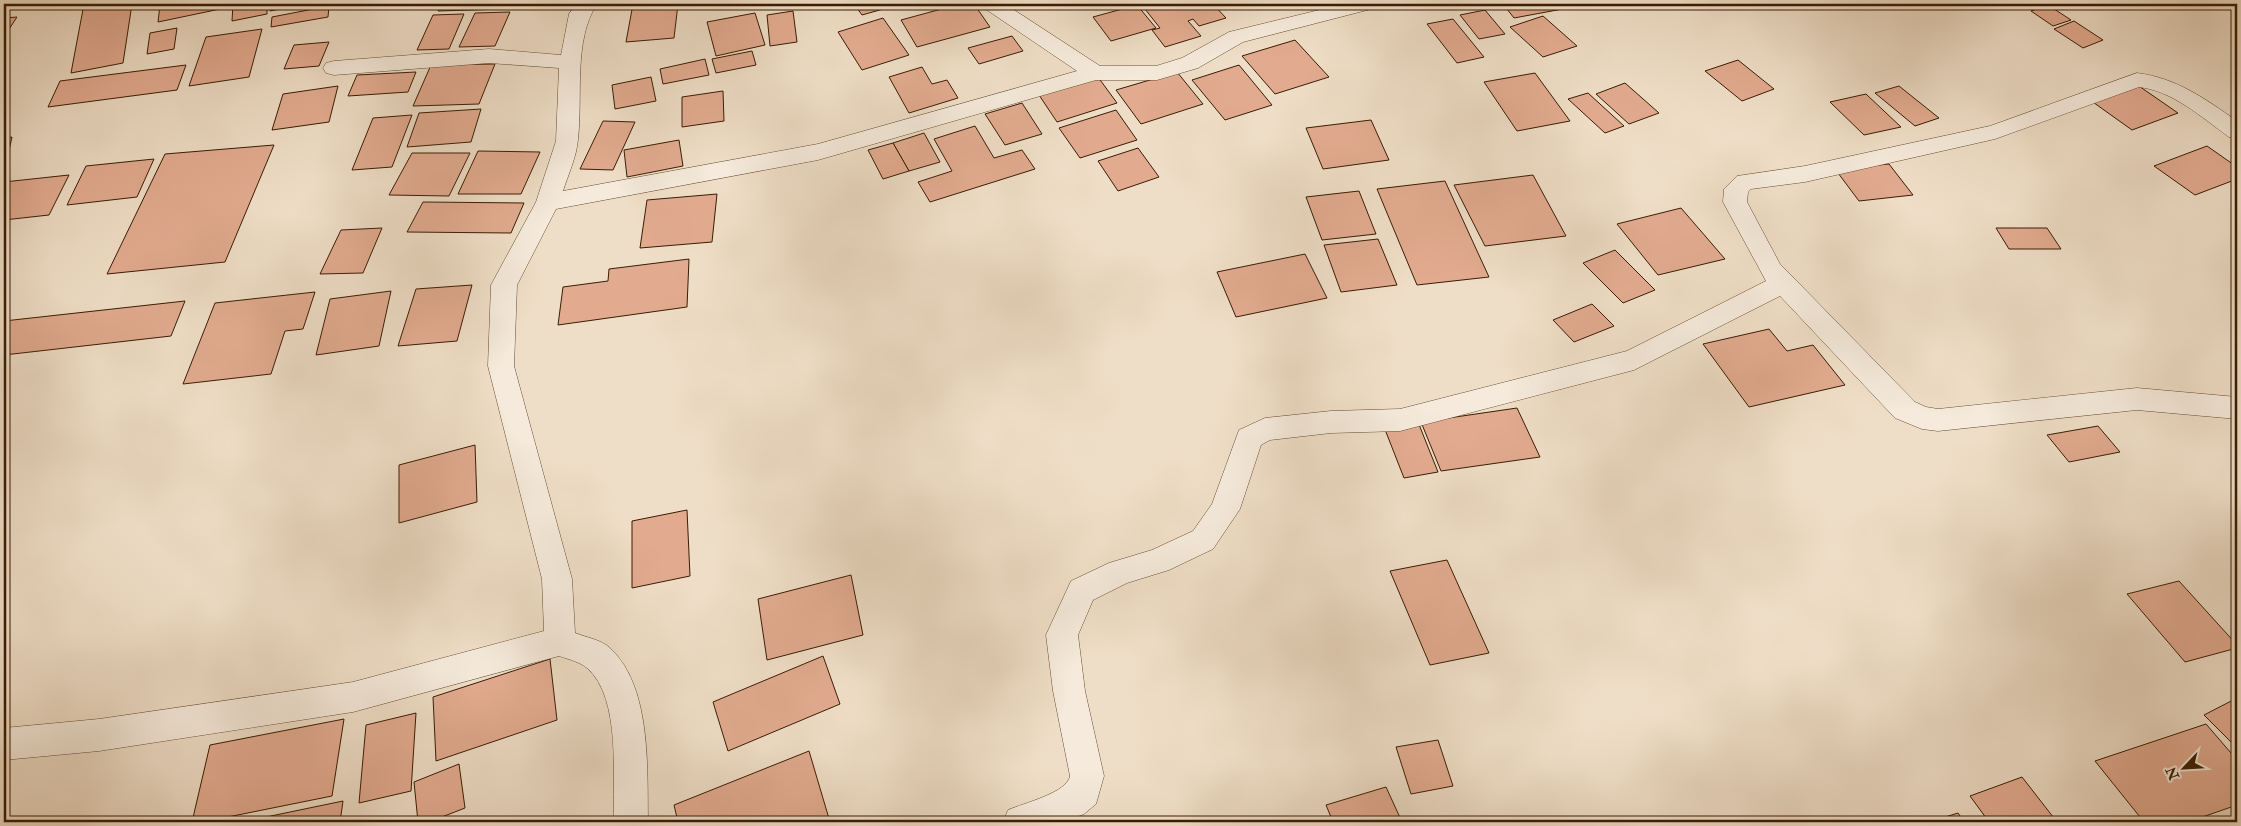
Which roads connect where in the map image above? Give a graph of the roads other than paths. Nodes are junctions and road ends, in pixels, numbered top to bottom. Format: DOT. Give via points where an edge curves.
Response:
graph roads {
  1 [pos="587,4"];
  2 [pos="991,4"];
  3 [pos="1368,4"];
  4 [pos="570,62"];
  5 [pos="334,68"];
  6 [pos="1095,73"];
  7 [pos="2237,132"];
  8 [pos="548,202"];
  9 [pos="1783,283"];
  10 [pos="2237,408"];
  11 [pos="560,640"];
  12 [pos="4,744"];
  13 [pos="631,822"];
  14 [pos="1020,822"];
  1 -- 4 [label="street" via="579,14"];
  2 -- 6 [label="street"];
  3 -- 6 [label="street" via="1236,37 1190,63 1157,73"];
  4 -- 5 [label="street" via="489,56"];
  4 -- 8 [label="street" via="567,141"];
  6 -- 8 [label="street" via="818,152"];
  7 -- 9 [label="street" via="2183,96 2148,80 2137,80 1995,132 1805,174 1744,182 1736,189 1734,202 1771,270"];
  8 -- 11 [label="street" via="504,285 501,366 557,580"];
  9 -- 10 [label="street" via="1904,410 1922,418 1938,420 2137,399"];
  9 -- 14 [label="street" via="1634,360 1400,420 1330,422 1265,429 1248,438 1225,509 1203,540 1158,561 1120,572 1082,591 1062,635 1069,691 1087,776 1084,792 1072,802"];
  11 -- 12 [label="street" via="353,697 99,735"];
  11 -- 13 [label="street" via="598,657 618,682 627,712"];
}
